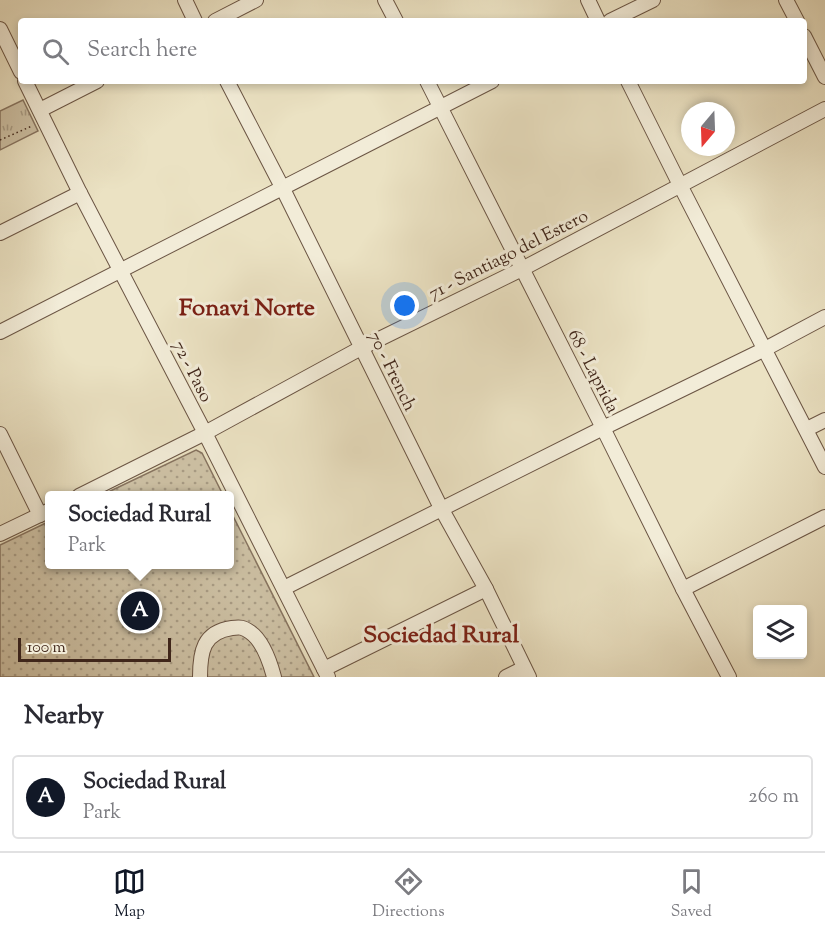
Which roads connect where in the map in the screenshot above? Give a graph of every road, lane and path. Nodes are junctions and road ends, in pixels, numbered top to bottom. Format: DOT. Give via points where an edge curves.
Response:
graph roads {
  1 [pos="185,0"];
  2 [pos="256,0"];
  3 [pos="385,0"];
  4 [pos="588,0"];
  5 [pos="653,0"];
  6 [pos="786,0"];
  7 [pos="194,18"];
  8 [pos="221,18"];
  9 [pos="394,18"];
  10 [pos="597,18"];
  11 [pos="616,18"];
  12 [pos="795,18"];
  13 [pos="0,29"];
  14 [pos="807,42"];
  15 [pos="18,66"];
  16 [pos="825,77"];
  17 [pos="27,84"];
  18 [pos="92,84"];
  19 [pos="229,84"];
  20 [pos="429,84"];
  21 [pos="486,84"];
  22 [pos="630,84"];
  23 [pos="441,107"];
  24 [pos="825,109"];
  25 [pos="42,115"];
  26 [pos="0,140"];
  27 [pos="680,185"];
  28 [pos="282,187"];
  29 [pos="80,193"];
  30 [pos="0,233"];
  31 [pos="522,269"];
  32 [pos="121,270"];
  33 [pos="825,317"];
  34 [pos="0,332"];
  35 [pos="361,348"];
  36 [pos="765,349"];
  37 [pos="825,420"];
  38 [pos="603,428"];
  39 [pos="807,429"];
  40 [pos="205,433"];
  41 [pos="0,434"];
  42 [pos="825,467"];
  43 [pos="87,491"];
  44 [pos="441,508"];
  45 [pos="45,512"];
  46 [pos="825,517"];
  47 [pos="0,534"];
  48 [pos="284,588"];
  49 [pos="683,589"];
  50 [pos="486,590"];
  51 [pos="526,672"];
  52 [pos="326,673"];
  53 [pos="200,677"];
  54 [pos="274,677"];
  55 [pos="506,677"];
  56 [pos="729,677"];
  1 -- 7 [label="street"];
  2 -- 8 [label="street"];
  3 -- 9 [label="street"];
  4 -- 10 [label="street"];
  5 -- 11 [label="street"];
  6 -- 12 [label="street"];
  13 -- 15 [label="street"];
  14 -- 16 [label="street"];
  17 -- 25 [label="street, 72 - Paso"];
  18 -- 25 [label="street"];
  19 -- 28 [label="street, 70 - French"];
  20 -- 23 [label="street, 68 - Laprida"];
  21 -- 23 [label="street"];
  22 -- 27 [label="street"];
  23 -- 28 [label="street"];
  23 -- 31 [label="street, 68 - Laprida"];
  24 -- 27 [label="street, 71 - Santiago del Estero"];
  25 -- 26 [label="path"];
  25 -- 29 [label="street, 72 - Paso"];
  27 -- 31 [label="street, 71 - Santiago del Estero"];
  27 -- 36 [label="street"];
  28 -- 32 [label="street"];
  28 -- 35 [label="street, 70 - French"];
  29 -- 30 [label="street"];
  29 -- 32 [label="street, 72 - Paso"];
  31 -- 35 [label="street, 71 - Santiago del Estero"];
  31 -- 38 [label="street, 68 - Laprida"];
  32 -- 34 [label="street"];
  32 -- 40 [label="street, 72 - Paso"];
  33 -- 36 [label="street"];
  35 -- 40 [label="street, 71 - Santiago del Estero"];
  35 -- 44 [label="street, 70 - French"];
  36 -- 38 [label="street"];
  36 -- 39 [label="street"];
  37 -- 39 [label="street"];
  38 -- 44 [label="street"];
  38 -- 49 [label="street, 68 - Laprida"];
  39 -- 42 [label="street"];
  40 -- 43 [label="street, 71 - Santiago del Estero"];
  40 -- 48 [label="street, 72 - Paso"];
  41 -- 45 [label="street"];
  44 -- 48 [label="street"];
  44 -- 50 [label="street, 70 - French"];
  45 -- 47 [label="street"];
  46 -- 49 [label="street"];
  48 -- 52 [label="street, 72 - Paso"];
  49 -- 56 [label="street, 68 - Laprida"];
  50 -- 51 [label="street, 70 - French"];
  50 -- 52 [label="street"];
  51 -- 55 [label="street"];
  53 -- 54 [label="street" via="203,646 210,637 222,629 242,627 260,643"];
}
